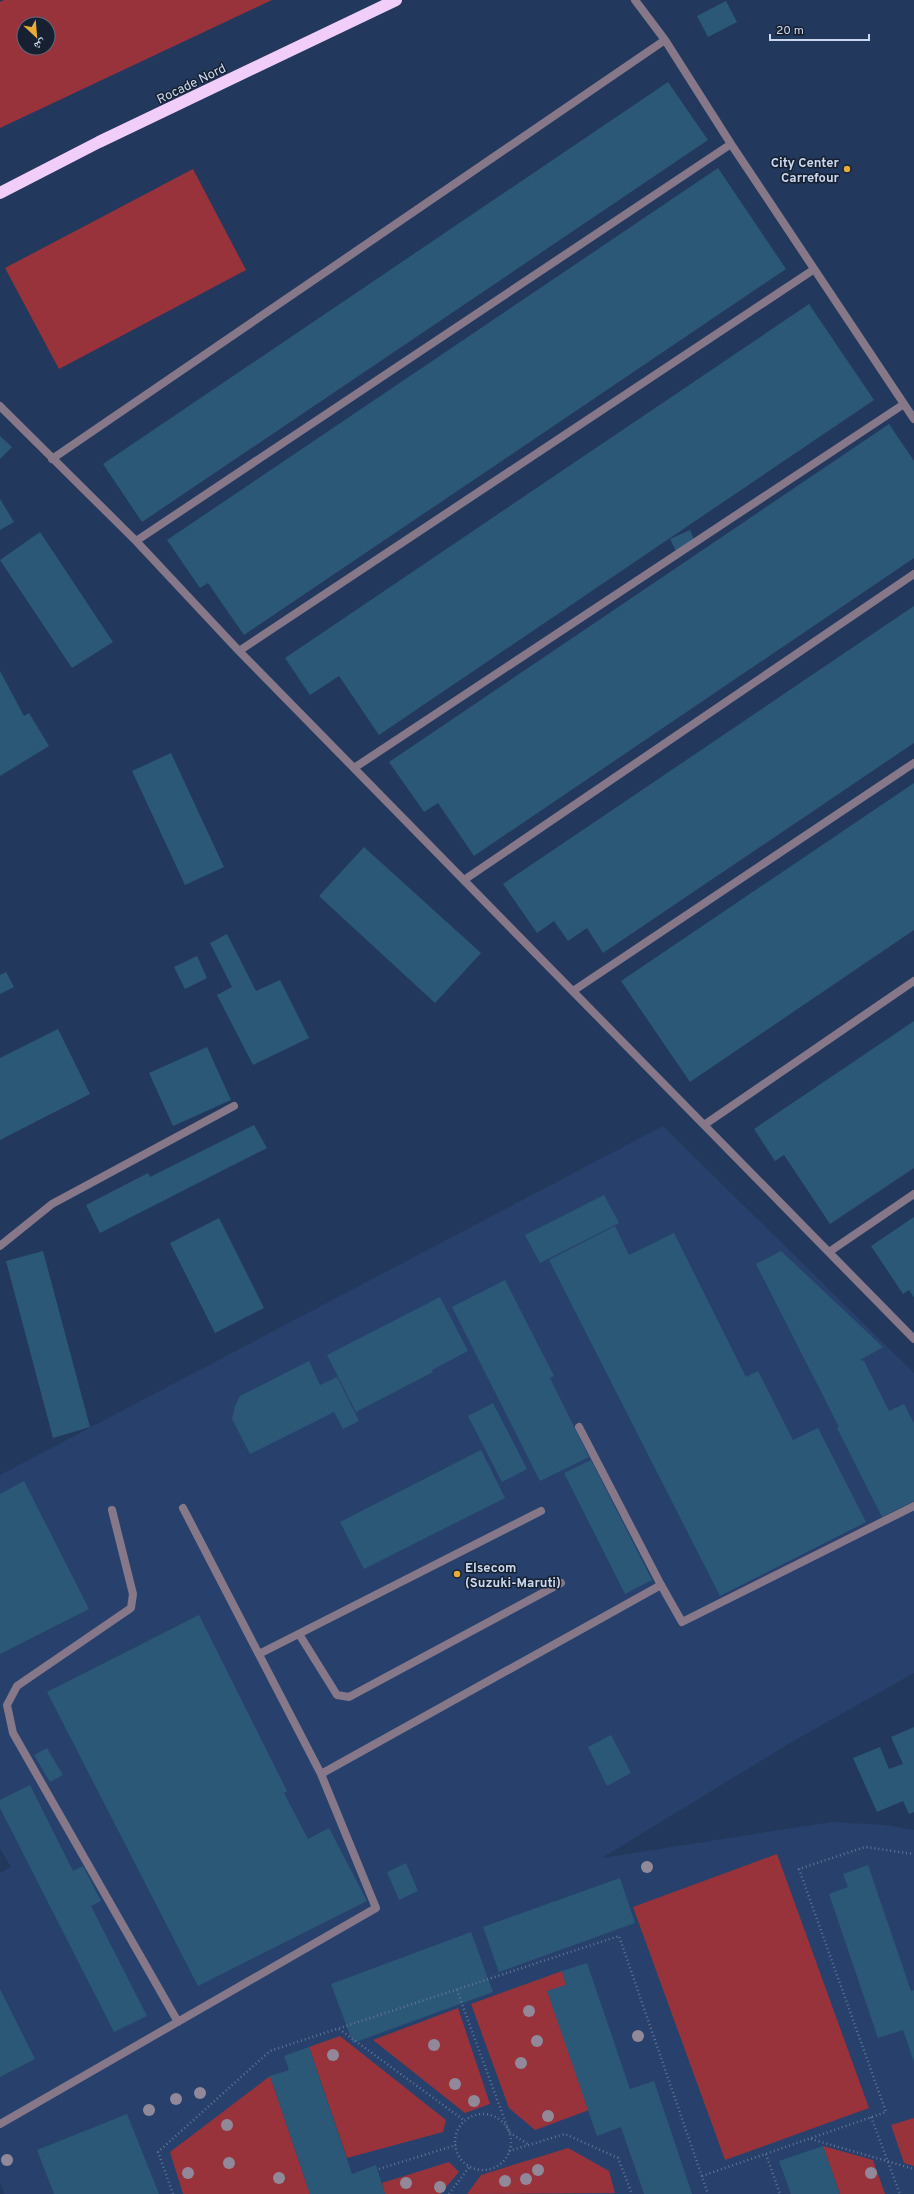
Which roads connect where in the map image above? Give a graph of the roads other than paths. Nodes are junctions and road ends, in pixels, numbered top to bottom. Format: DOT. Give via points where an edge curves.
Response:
graph roads {
  1 [pos="396,0"];
  2 [pos="635,0"];
  3 [pos="665,40"];
  4 [pos="731,144"];
  5 [pos="0,193"];
  6 [pos="813,270"];
  7 [pos="904,404"];
  8 [pos="0,406"];
  9 [pos="914,419"];
  10 [pos="52,459"];
  11 [pos="136,541"];
  12 [pos="914,574"];
  13 [pos="239,651"];
  14 [pos="914,764"];
  15 [pos="354,768"];
  16 [pos="464,880"];
  17 [pos="914,981"];
  18 [pos="573,991"];
  19 [pos="234,1106"];
  20 [pos="704,1125"];
  21 [pos="914,1194"];
  22 [pos="0,1246"];
  23 [pos="828,1252"];
  24 [pos="914,1339"];
  25 [pos="579,1427"];
  26 [pos="914,1506"];
  27 [pos="183,1508"];
  28 [pos="112,1510"];
  29 [pos="541,1511"];
  30 [pos="560,1584"];
  31 [pos="661,1585"];
  32 [pos="299,1634"];
  33 [pos="259,1654"];
  34 [pos="321,1774"];
  35 [pos="178,2022"];
  36 [pos="0,2124"];
  1 -- 5 [label="highway, Rocade Nord" via="99,142"];
  2 -- 3 [label="street"];
  3 -- 4 [label="street"];
  3 -- 10 [label="street"];
  4 -- 6 [label="street"];
  4 -- 11 [label="street"];
  6 -- 7 [label="street"];
  6 -- 13 [label="street"];
  7 -- 9 [label="street"];
  7 -- 15 [label="street"];
  8 -- 10 [label="street"];
  10 -- 11 [label="street"];
  11 -- 13 [label="street"];
  12 -- 16 [label="street"];
  13 -- 15 [label="street"];
  14 -- 18 [label="street"];
  15 -- 16 [label="street"];
  16 -- 18 [label="street"];
  17 -- 20 [label="street"];
  18 -- 20 [label="street"];
  19 -- 22 [label="street" via="52,1204"];
  20 -- 23 [label="street"];
  21 -- 23 [label="street"];
  23 -- 24 [label="street"];
  25 -- 31 [label="street"];
  26 -- 31 [label="street" via="682,1622"];
  27 -- 33 [label="street"];
  28 -- 35 [label="street" via="133,1594 131,1608 17,1686 7,1705 13,1734"];
  29 -- 32 [label="street"];
  30 -- 32 [label="street" via="349,1697 337,1695"];
  31 -- 34 [label="street"];
  32 -- 33 [label="street"];
  33 -- 34 [label="street"];
  34 -- 35 [label="street" via="376,1908"];
  35 -- 36 [label="street"];
}
